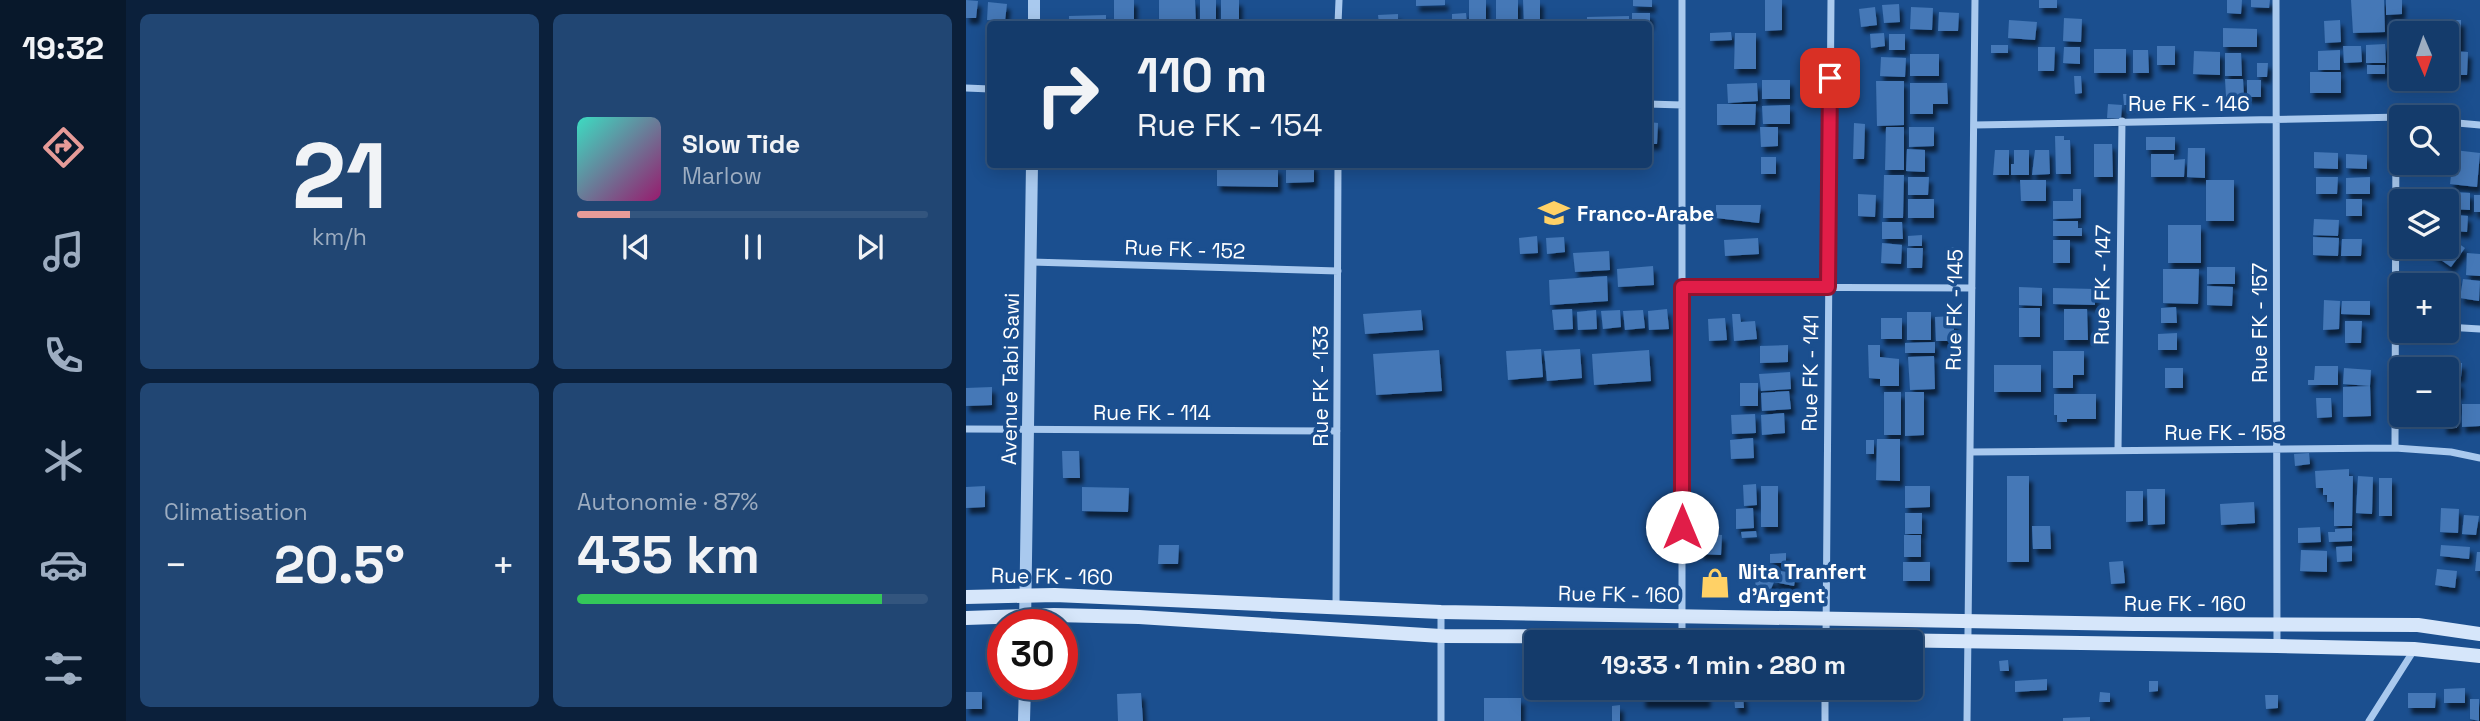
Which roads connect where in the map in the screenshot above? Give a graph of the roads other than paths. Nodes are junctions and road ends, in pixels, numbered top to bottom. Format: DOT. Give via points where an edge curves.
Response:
graph roads {
  1 [pos="1034,0"];
  2 [pos="1339,0"];
  3 [pos="1682,0"];
  4 [pos="1831,0"];
  5 [pos="1975,0"];
  6 [pos="2276,0"];
  7 [pos="1034,21"];
  8 [pos="1338,21"];
  9 [pos="966,88"];
  10 [pos="987,89"];
  11 [pos="1652,104"];
  12 [pos="1682,105"];
  13 [pos="2389,117"];
  14 [pos="2276,120"];
  15 [pos="2122,121"];
  16 [pos="2459,123"];
  17 [pos="1974,125"];
  18 [pos="2480,125"];
  19 [pos="1032,168"];
  20 [pos="1338,168"];
  21 [pos="2399,175"];
  22 [pos="1031,262"];
  23 [pos="1338,271"];
  24 [pos="2398,273"];
  25 [pos="1682,287"];
  26 [pos="1828,287"];
  27 [pos="1972,288"];
  28 [pos="2459,328"];
  29 [pos="2480,329"];
  30 [pos="2398,343"];
  31 [pos="1028,428"];
  32 [pos="966,429"];
  33 [pos="1337,430"];
  34 [pos="2395,449"];
  35 [pos="2118,450"];
  36 [pos="2277,450"];
  37 [pos="1970,452"];
  38 [pos="2480,458"];
  39 [pos="1026,594"];
  40 [pos="966,597"];
  41 [pos="1140,599"];
  42 [pos="1336,608"];
  43 [pos="1026,609"];
  44 [pos="1441,612"];
  45 [pos="1682,616"];
  46 [pos="1139,617"];
  47 [pos="966,618"];
  48 [pos="987,619"];
  49 [pos="1078,619"];
  50 [pos="1825,620"];
  51 [pos="1968,621"];
  52 [pos="2277,624"];
  53 [pos="1682,630"];
  54 [pos="1825,630"];
  55 [pos="2480,634"];
  56 [pos="1441,636"];
  57 [pos="1524,636"];
  58 [pos="1923,642"];
  59 [pos="1966,642"];
  60 [pos="2277,646"];
  61 [pos="2414,649"];
  62 [pos="2480,656"];
  63 [pos="1025,700"];
  64 [pos="1825,700"];
  65 [pos="1024,721"];
  66 [pos="1441,721"];
  67 [pos="1825,721"];
  68 [pos="1967,721"];
  69 [pos="2369,721"];
  1 -- 7 [label="street"];
  2 -- 8 [label="street"];
  3 -- 12 [label="street"];
  4 -- 26 [label="street, Rue FK - 141"];
  5 -- 17 [label="street, Rue FK - 145"];
  6 -- 14 [label="street, Rue FK - 157"];
  9 -- 10 [label="street"];
  11 -- 12 [label="street"];
  12 -- 25 [label="street"];
  13 -- 14 [label="street, Rue FK - 146"];
  14 -- 15 [label="street, Rue FK - 146"];
  14 -- 36 [label="street, Rue FK - 157"];
  15 -- 17 [label="street, Rue FK - 146"];
  15 -- 35 [label="street, Rue FK - 147"];
  16 -- 18 [label="street"];
  17 -- 27 [label="street, Rue FK - 145"];
  19 -- 22 [label="street, Avenue Tabi Sawi"];
  20 -- 23 [label="street, Rue FK - 133"];
  21 -- 24 [label="street"];
  22 -- 23 [label="street, Rue FK - 152"];
  22 -- 31 [label="street, Avenue Tabi Sawi"];
  23 -- 33 [label="street, Rue FK - 133"];
  25 -- 26 [label="street"];
  25 -- 45 [label="street"];
  26 -- 27 [label="street"];
  26 -- 50 [label="street, Rue FK - 141"];
  27 -- 37 [label="street, Rue FK - 145"];
  28 -- 29 [label="street"];
  30 -- 34 [label="street"];
  31 -- 32 [label="street, Rue FK - 114"];
  31 -- 33 [label="street, Rue FK - 114"];
  31 -- 39 [label="street, Avenue Tabi Sawi"];
  33 -- 42 [label="street, Rue FK - 133"];
  34 -- 36 [label="street, Rue FK - 158"];
  34 -- 38 [label="street, Rue FK - 158"];
  35 -- 36 [label="street, Rue FK - 158"];
  35 -- 37 [label="street, Rue FK - 158"];
  36 -- 52 [label="street, Rue FK - 157"];
  37 -- 51 [label="street, Rue FK - 145"];
  39 -- 40 [label="main road, Rue FK - 160"];
  39 -- 41 [label="main road, Rue FK - 160"];
  39 -- 43 [label="street, Avenue Tabi Sawi"];
  41 -- 42 [label="main road, Rue FK - 160"];
  41 -- 46 [label="main road"];
  42 -- 44 [label="main road, Rue FK - 160"];
  44 -- 45 [label="main road, Rue FK - 160"];
  44 -- 56 [label="street"];
  45 -- 50 [label="main road, Rue FK - 160"];
  45 -- 53 [label="street"];
  46 -- 49 [label="main road, Rue FK - 160"];
  46 -- 56 [label="main road, Rue FK - 160"];
  47 -- 48 [label="main road, Rue FK - 160"];
  50 -- 51 [label="main road, Rue FK - 160"];
  50 -- 54 [label="street, Rue FK - 141"];
  51 -- 52 [label="main road, Rue FK - 160"];
  51 -- 59 [label="street, Rue FK - 145"];
  52 -- 55 [label="main road, Rue FK - 160" via="2418,625"];
  52 -- 60 [label="street, Rue FK - 157"];
  56 -- 57 [label="main road, Rue FK - 160"];
  56 -- 66 [label="street"];
  58 -- 59 [label="main road, Rue FK - 160"];
  59 -- 60 [label="main road, Rue FK - 160"];
  59 -- 68 [label="street, Rue FK - 145"];
  60 -- 61 [label="main road, Rue FK - 160"];
  61 -- 62 [label="main road, Rue FK - 160"];
  61 -- 69 [label="street"];
  63 -- 65 [label="street"];
  64 -- 67 [label="street"];
}
